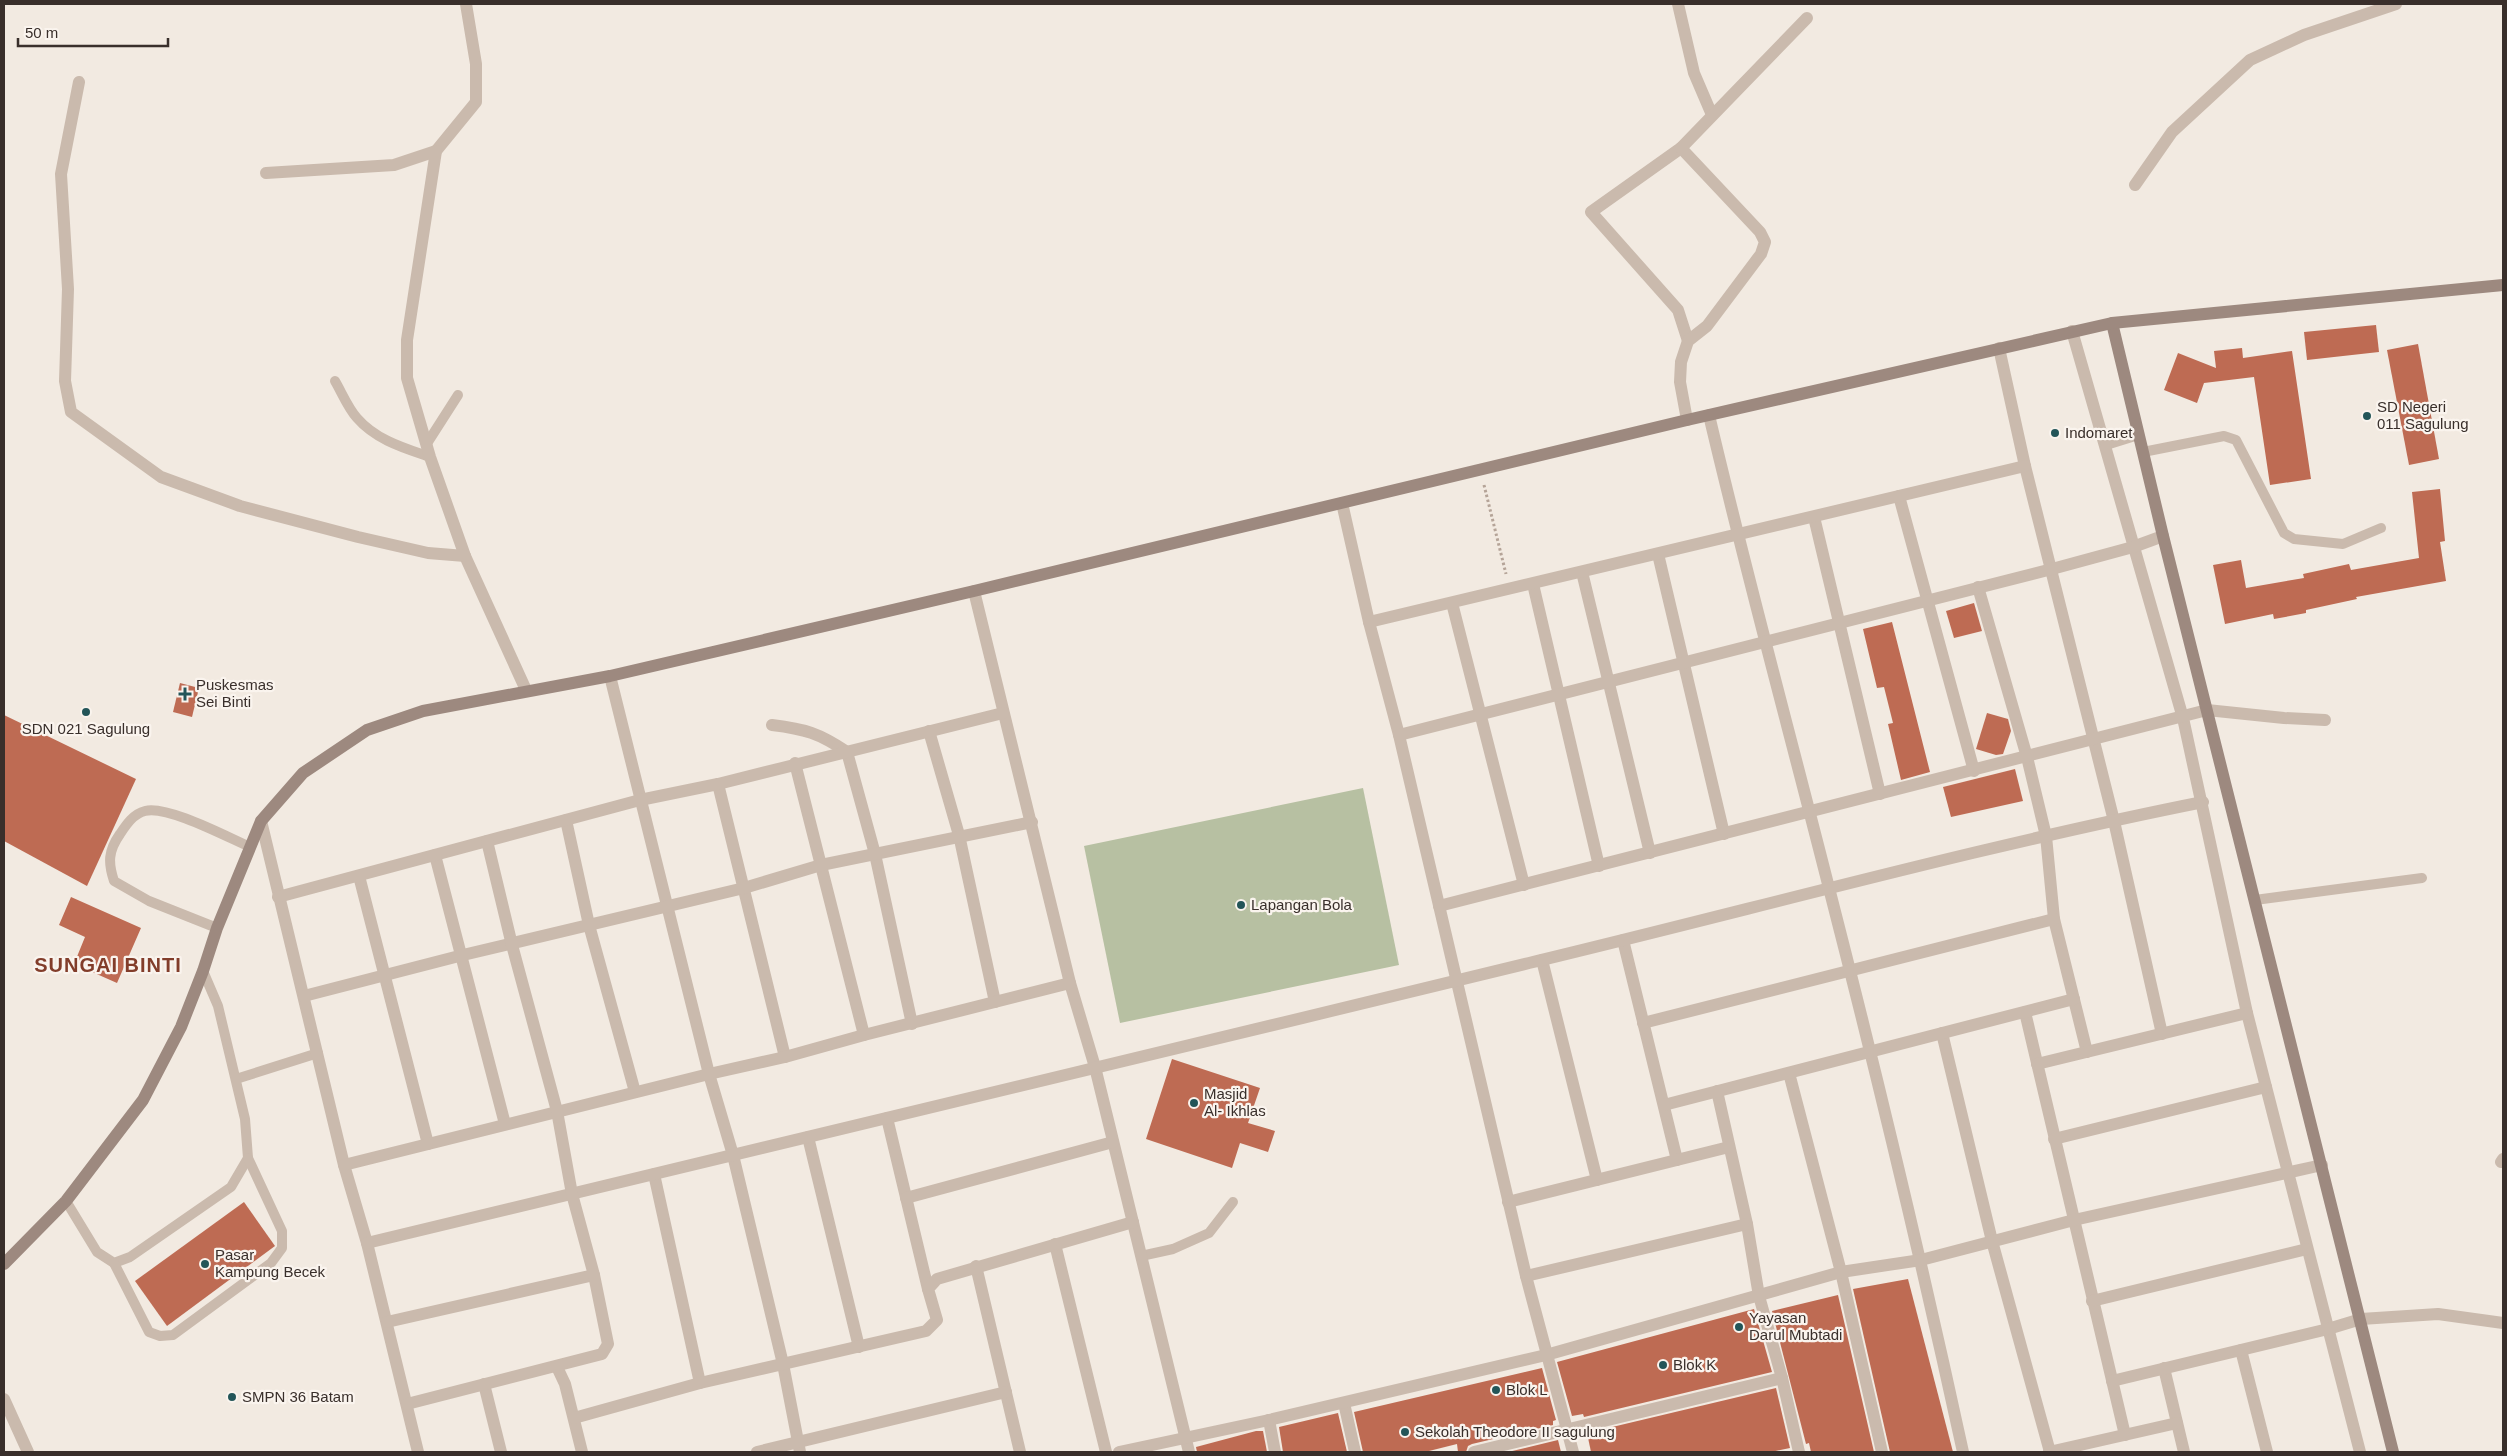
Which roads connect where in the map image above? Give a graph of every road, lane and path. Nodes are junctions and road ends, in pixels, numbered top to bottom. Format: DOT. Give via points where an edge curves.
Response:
graph roads {
  1 [pos="466,4"];
  2 [pos="1678,4"];
  3 [pos="2396,4"];
  4 [pos="1807,18"];
  5 [pos="79,82"];
  6 [pos="1712,115"];
  7 [pos="1681,148"];
  8 [pos="436,151"];
  9 [pos="266,173"];
  10 [pos="2135,185"];
  11 [pos="2503,285"];
  12 [pos="2112,322"];
  13 [pos="2072,331"];
  14 [pos="1688,342"];
  15 [pos="1999,348"];
  16 [pos="334,381"];
  17 [pos="458,395"];
  18 [pos="1709,415"];
  19 [pos="1688,420"];
  20 [pos="2138,434"];
  21 [pos="2106,444"];
  22 [pos="428,451"];
  23 [pos="2143,452"];
  24 [pos="2025,466"];
  25 [pos="1480,470"];
  26 [pos="1899,496"];
  27 [pos="1342,503"];
  28 [pos="1814,517"];
  29 [pos="2381,528"];
  30 [pos="1737,535"];
  31 [pos="2163,536"];
  32 [pos="2133,547"];
  33 [pos="1658,554"];
  34 [pos="465,556"];
  35 [pos="2052,569"];
  36 [pos="1582,572"];
  37 [pos="1533,584"];
  38 [pos="1978,587"];
  39 [pos="1510,589"];
  40 [pos="974,591"];
  41 [pos="1928,600"];
  42 [pos="1452,603"];
  43 [pos="1369,622"];
  44 [pos="1840,622"];
  45 [pos="1766,641"];
  46 [pos="1685,662"];
  47 [pos="610,676"];
  48 [pos="1610,681"];
  49 [pos="526,690"];
  50 [pos="1560,694"];
  51 [pos="2207,710"];
  52 [pos="1003,713"];
  53 [pos="1482,714"];
  54 [pos="2183,718"];
  55 [pos="2325,720"];
  56 [pos="772,725"];
  57 [pos="930,731"];
  58 [pos="1399,735"];
  59 [pos="2092,740"];
  60 [pos="848,752"];
  61 [pos="2027,758"];
  62 [pos="795,763"];
  63 [pos="1974,770"];
  64 [pos="718,784"];
  65 [pos="1880,794"];
  66 [pos="640,800"];
  67 [pos="2203,802"];
  68 [pos="1809,812"];
  69 [pos="566,820"];
  70 [pos="2114,820"];
  71 [pos="261,821"];
  72 [pos="1032,822"];
  73 [pos="1724,834"];
  74 [pos="959,836"];
  75 [pos="2046,836"];
  76 [pos="487,841"];
  77 [pos="250,847"];
  78 [pos="1650,853"];
  79 [pos="876,854"];
  80 [pos="436,855"];
  81 [pos="821,865"];
  82 [pos="1599,866"];
  83 [pos="359,876"];
  84 [pos="2422,878"];
  85 [pos="1524,885"];
  86 [pos="744,888"];
  87 [pos="1829,888"];
  88 [pos="278,897"];
  89 [pos="2255,900"];
  90 [pos="1439,906"];
  91 [pos="667,907"];
  92 [pos="2054,919"];
  93 [pos="589,925"];
  94 [pos="217,928"];
  95 [pos="1623,940"];
  96 [pos="512,945"];
  97 [pos="463,955"];
  98 [pos="1542,960"];
  99 [pos="203,971"];
  100 [pos="1849,971"];
  101 [pos="383,975"];
  102 [pos="1457,980"];
  103 [pos="1070,983"];
  104 [pos="304,996"];
  105 [pos="2074,999"];
  106 [pos="995,1002"];
  107 [pos="2025,1012"];
  108 [pos="2247,1013"];
  109 [pos="1643,1023"];
  110 [pos="912,1024"];
  111 [pos="1942,1033"];
  112 [pos="2162,1034"];
  113 [pos="864,1035"];
  114 [pos="1870,1052"];
  115 [pos="2087,1052"];
  116 [pos="318,1053"];
  117 [pos="785,1057"];
  118 [pos="2037,1064"];
  119 [pos="1095,1067"];
  120 [pos="1789,1073"];
  121 [pos="708,1074"];
  122 [pos="236,1079"];
  123 [pos="2266,1087"];
  124 [pos="1716,1091"];
  125 [pos="635,1092"];
  126 [pos="1664,1105"];
  127 [pos="557,1111"];
  128 [pos="887,1118"];
  129 [pos="506,1124"];
  130 [pos="808,1136"];
  131 [pos="2054,1139"];
  132 [pos="1113,1142"];
  133 [pos="428,1144"];
  134 [pos="1729,1147"];
  135 [pos="733,1155"];
  136 [pos="248,1158"];
  137 [pos="1677,1160"];
  138 [pos="344,1165"];
  139 [pos="2322,1165"];
  140 [pos="2287,1171"];
  141 [pos="654,1174"];
  142 [pos="1597,1180"];
  143 [pos="572,1194"];
  144 [pos="906,1198"];
  145 [pos="66,1202"];
  146 [pos="1233,1202"];
  147 [pos="1508,1202"];
  148 [pos="2074,1220"];
  149 [pos="1133,1222"];
  150 [pos="1747,1224"];
  151 [pos="1992,1240"];
  152 [pos="367,1243"];
  153 [pos="1055,1244"];
  154 [pos="2307,1249"];
  155 [pos="1141,1256"];
  156 [pos="1921,1260"];
  157 [pos="114,1263"];
  158 [pos="4,1264"];
  159 [pos="976,1266"];
  160 [pos="1841,1272"];
  161 [pos="594,1275"];
  162 [pos="1526,1276"];
  163 [pos="928,1289"];
  164 [pos="1760,1296"];
  165 [pos="2092,1301"];
  166 [pos="2361,1318"];
  167 [pos="387,1322"];
  168 [pos="2503,1323"];
  169 [pos="2328,1329"];
  170 [pos="859,1347"];
  171 [pos="2241,1350"];
  172 [pos="1546,1355"];
  173 [pos="783,1364"];
  174 [pos="557,1367"];
  175 [pos="2164,1368"];
  176 [pos="1782,1378"];
  177 [pos="2112,1381"];
  178 [pos="700,1383"];
  179 [pos="484,1384"];
  180 [pos="1006,1392"];
  181 [pos="4,1400"];
  182 [pos="1344,1403"];
  183 [pos="407,1404"];
  184 [pos="574,1418"];
  185 [pos="1268,1420"];
  186 [pos="2177,1423"];
  187 [pos="1568,1429"];
  188 [pos="2125,1435"];
  189 [pos="1185,1438"];
  190 [pos="799,1447"];
  191 [pos="28,1452"];
  192 [pos="418,1452"];
  193 [pos="501,1452"];
  194 [pos="582,1452"];
  195 [pos="757,1452"];
  196 [pos="1020,1452"];
  197 [pos="1106,1452"];
  198 [pos="1119,1452"];
  199 [pos="1189,1452"];
  200 [pos="1276,1452"];
  201 [pos="1355,1452"];
  202 [pos="1474,1452"];
  203 [pos="1574,1452"];
  204 [pos="1799,1452"];
  205 [pos="1882,1452"];
  206 [pos="1963,1452"];
  207 [pos="2049,1452"];
  208 [pos="2184,1452"];
  209 [pos="2267,1452"];
  210 [pos="2360,1452"];
  211 [pos="2393,1452"];
  1 -- 8 [label="street" via="476,64 476,102"];
  2 -- 6 [label="street" via="1694,73"];
  3 -- 10 [label="street" via="2304,35 2250,60 2172,132"];
  4 -- 6 [label="street"];
  5 -- 34 [label="street" via="61,174 68,290 65,381 71,412 160,478 240,506 358,537 428,553"];
  6 -- 7 [label="street"];
  7 -- 14 [label="street" via="1760,232 1764,242 1761,254 1707,326"];
  7 -- 14 [label="street" via="1591,212 1678,310"];
  8 -- 9 [label="street" via="394,166"];
  8 -- 22 [label="street" via="407,340 407,378"];
  11 -- 12 [label="street"];
  12 -- 13 [label="street"];
  12 -- 20 [label="street"];
  13 -- 15 [label="street"];
  13 -- 21 [label="street"];
  14 -- 19 [label="street" via="1681,362 1680,382"];
  15 -- 18 [label="street"];
  15 -- 24 [label="street"];
  16 -- 22 [label="lane" via="356,418 368,428 393,444"];
  17 -- 22 [label="lane"];
  18 -- 19 [label="street"];
  18 -- 30 [label="street"];
  19 -- 25 [label="street"];
  20 -- 21 [label="street"];
  20 -- 23 [label="street"];
  21 -- 32 [label="street"];
  22 -- 34 [label="street"];
  23 -- 29 [label="lane" via="2224,436 2236,440 2284,533 2294,539 2343,544"];
  23 -- 31 [label="street"];
  24 -- 26 [label="street"];
  24 -- 35 [label="street"];
  25 -- 27 [label="street"];
  25 -- 39 [label="path"];
  26 -- 28 [label="street"];
  26 -- 41 [label="street"];
  27 -- 40 [label="street"];
  27 -- 43 [label="street"];
  28 -- 30 [label="street"];
  28 -- 44 [label="street"];
  30 -- 33 [label="street"];
  30 -- 45 [label="street"];
  31 -- 32 [label="street"];
  31 -- 51 [label="street"];
  32 -- 35 [label="street"];
  32 -- 54 [label="street"];
  33 -- 36 [label="street"];
  33 -- 46 [label="street"];
  34 -- 49 [label="street"];
  35 -- 38 [label="street"];
  35 -- 59 [label="street"];
  36 -- 37 [label="street"];
  36 -- 48 [label="street"];
  37 -- 39 [label="street"];
  37 -- 50 [label="street"];
  38 -- 41 [label="street"];
  38 -- 61 [label="street"];
  39 -- 42 [label="street"];
  40 -- 47 [label="street"];
  40 -- 52 [label="street"];
  41 -- 44 [label="street"];
  41 -- 63 [label="street"];
  42 -- 43 [label="street"];
  42 -- 53 [label="street"];
  43 -- 58 [label="street"];
  44 -- 45 [label="street"];
  44 -- 65 [label="street"];
  45 -- 46 [label="street"];
  45 -- 68 [label="street"];
  46 -- 48 [label="street"];
  46 -- 73 [label="street"];
  47 -- 49 [label="street"];
  47 -- 66 [label="street"];
  48 -- 50 [label="street"];
  48 -- 78 [label="street"];
  49 -- 71 [label="street" via="422,711 367,730 303,773"];
  50 -- 53 [label="street"];
  50 -- 82 [label="street"];
  51 -- 54 [label="street"];
  51 -- 55 [label="street"];
  51 -- 89 [label="street"];
  52 -- 57 [label="street"];
  52 -- 72 [label="street"];
  53 -- 58 [label="street"];
  53 -- 85 [label="street"];
  54 -- 59 [label="street"];
  54 -- 67 [label="street"];
  56 -- 60 [label="street" via="822,735"];
  57 -- 60 [label="street"];
  57 -- 74 [label="street"];
  58 -- 90 [label="street"];
  59 -- 61 [label="street"];
  59 -- 70 [label="street"];
  60 -- 62 [label="street"];
  60 -- 79 [label="street"];
  61 -- 63 [label="street"];
  61 -- 75 [label="street"];
  62 -- 64 [label="street"];
  62 -- 81 [label="street"];
  63 -- 65 [label="street"];
  64 -- 66 [label="street"];
  64 -- 86 [label="street"];
  65 -- 68 [label="street"];
  66 -- 69 [label="street"];
  66 -- 91 [label="street"];
  67 -- 70 [label="street"];
  67 -- 108 [label="street"];
  68 -- 73 [label="street"];
  68 -- 87 [label="street"];
  69 -- 76 [label="street"];
  69 -- 93 [label="street"];
  70 -- 75 [label="street"];
  70 -- 112 [label="street"];
  71 -- 77 [label="street"];
  71 -- 88 [label="street"];
  72 -- 74 [label="street"];
  72 -- 103 [label="street"];
  73 -- 78 [label="street"];
  74 -- 79 [label="street"];
  74 -- 106 [label="street"];
  75 -- 87 [label="street"];
  75 -- 92 [label="street"];
  76 -- 80 [label="street"];
  76 -- 96 [label="street"];
  77 -- 94 [label="street"];
  77 -- 94 [label="lane" via="163,811 144,811 129,821 115,840 108,864 114,881 149,900"];
  78 -- 82 [label="street"];
  79 -- 81 [label="street"];
  79 -- 110 [label="street"];
  80 -- 83 [label="street"];
  80 -- 97 [label="street"];
  81 -- 86 [label="street"];
  81 -- 113 [label="street"];
  82 -- 85 [label="street"];
  83 -- 88 [label="street"];
  83 -- 101 [label="street"];
  84 -- 89 [label="lane"];
  85 -- 90 [label="street"];
  86 -- 91 [label="street"];
  86 -- 117 [label="street"];
  87 -- 95 [label="street"];
  87 -- 100 [label="street"];
  88 -- 104 [label="street"];
  89 -- 139 [label="street"];
  90 -- 102 [label="street"];
  91 -- 93 [label="street"];
  91 -- 121 [label="street"];
  92 -- 100 [label="street"];
  92 -- 105 [label="street"];
  93 -- 96 [label="street"];
  93 -- 125 [label="street"];
  94 -- 99 [label="street"];
  95 -- 98 [label="street"];
  95 -- 109 [label="street"];
  96 -- 97 [label="street"];
  96 -- 127 [label="street"];
  97 -- 101 [label="street"];
  97 -- 129 [label="street"];
  98 -- 102 [label="street"];
  98 -- 142 [label="street"];
  99 -- 122 [label="lane" via="218,1006"];
  99 -- 145 [label="street" via="181,1027 143,1100"];
  100 -- 109 [label="street"];
  100 -- 114 [label="street"];
  101 -- 104 [label="street"];
  101 -- 133 [label="street"];
  102 -- 119 [label="street"];
  102 -- 147 [label="street"];
  103 -- 106 [label="street"];
  103 -- 119 [label="street"];
  104 -- 116 [label="street"];
  105 -- 107 [label="street"];
  105 -- 115 [label="street"];
  106 -- 110 [label="street"];
  107 -- 111 [label="street"];
  107 -- 118 [label="street"];
  108 -- 112 [label="street"];
  108 -- 123 [label="street"];
  109 -- 126 [label="street"];
  110 -- 113 [label="street"];
  111 -- 114 [label="street"];
  111 -- 151 [label="street"];
  112 -- 115 [label="street"];
  113 -- 117 [label="street"];
  114 -- 120 [label="street"];
  114 -- 156 [label="street"];
  115 -- 118 [label="street"];
  116 -- 122 [label="lane"];
  116 -- 138 [label="street"];
  117 -- 121 [label="street"];
  118 -- 131 [label="street"];
  119 -- 128 [label="street"];
  119 -- 132 [label="street"];
  120 -- 124 [label="street"];
  120 -- 160 [label="street"];
  121 -- 125 [label="street"];
  121 -- 135 [label="street"];
  122 -- 136 [label="lane" via="245,1118"];
  123 -- 131 [label="street"];
  123 -- 140 [label="street"];
  124 -- 126 [label="street"];
  124 -- 134 [label="street"];
  125 -- 127 [label="street"];
  126 -- 137 [label="street"];
  127 -- 129 [label="street"];
  127 -- 143 [label="street"];
  128 -- 130 [label="street"];
  128 -- 144 [label="street"];
  129 -- 133 [label="street"];
  130 -- 135 [label="street"];
  130 -- 170 [label="street"];
  131 -- 148 [label="street"];
  132 -- 144 [label="street"];
  132 -- 149 [label="street"];
  133 -- 138 [label="street"];
  134 -- 137 [label="street"];
  134 -- 150 [label="street"];
  135 -- 141 [label="street"];
  135 -- 173 [label="street"];
  136 -- 157 [label="lane" via="231,1187 130,1257"];
  136 -- 157 [label="lane" via="282,1231 282,1248 271,1262 173,1335 160,1336 149,1332"];
  137 -- 142 [label="street"];
  138 -- 152 [label="street"];
  139 -- 140 [label="street"];
  139 -- 166 [label="street"];
  140 -- 148 [label="street"];
  140 -- 154 [label="street"];
  141 -- 143 [label="street"];
  141 -- 178 [label="street"];
  142 -- 147 [label="street"];
  143 -- 152 [label="street"];
  143 -- 161 [label="street"];
  144 -- 163 [label="street"];
  145 -- 157 [label="lane" via="97,1252"];
  145 -- 158 [label="street"];
  146 -- 155 [label="lane" via="1209,1233 1173,1249"];
  147 -- 162 [label="street"];
  148 -- 151 [label="street"];
  148 -- 165 [label="street"];
  149 -- 153 [label="street"];
  149 -- 155 [label="street"];
  150 -- 162 [label="street"];
  150 -- 164 [label="street"];
  151 -- 156 [label="street"];
  151 -- 207 [label="street"];
  152 -- 167 [label="street"];
  153 -- 159 [label="street"];
  153 -- 197 [label="street"];
  154 -- 165 [label="street"];
  154 -- 169 [label="street"];
  155 -- 189 [label="street"];
  156 -- 160 [label="street"];
  156 -- 206 [label="street"];
  159 -- 163 [label="street" via="937,1279"];
  159 -- 180 [label="street"];
  160 -- 164 [label="street"];
  160 -- 205 [label="street"];
  161 -- 167 [label="street"];
  161 -- 174 [label="street" via="608,1344 602,1354"];
  162 -- 172 [label="street"];
  163 -- 170 [label="street" via="937,1320 926,1331"];
  164 -- 172 [label="street"];
  164 -- 176 [label="street"];
  165 -- 177 [label="street"];
  166 -- 168 [label="street" via="2438,1314"];
  166 -- 169 [label="street"];
  166 -- 211 [label="street"];
  167 -- 183 [label="street"];
  169 -- 171 [label="street"];
  169 -- 210 [label="street"];
  170 -- 173 [label="street"];
  171 -- 175 [label="street"];
  171 -- 209 [label="street"];
  172 -- 182 [label="street"];
  172 -- 187 [label="street"];
  173 -- 178 [label="street"];
  173 -- 190 [label="street"];
  174 -- 179 [label="street"];
  174 -- 184 [label="street"];
  175 -- 177 [label="street"];
  175 -- 186 [label="street"];
  176 -- 187 [label="street"];
  176 -- 204 [label="street"];
  177 -- 188 [label="street"];
  178 -- 184 [label="street"];
  179 -- 183 [label="street"];
  179 -- 193 [label="street"];
  180 -- 190 [label="street"];
  180 -- 196 [label="street"];
  181 -- 191 [label="street"];
  182 -- 185 [label="street"];
  182 -- 201 [label="street"];
  183 -- 192 [label="street"];
  184 -- 194 [label="street"];
  185 -- 189 [label="street"];
  185 -- 200 [label="street"];
  186 -- 188 [label="street"];
  186 -- 208 [label="street"];
  187 -- 202 [label="street"];
  187 -- 203 [label="street"];
  188 -- 207 [label="street"];
  189 -- 198 [label="street"];
  189 -- 199 [label="street"];
  190 -- 195 [label="street"];
}
